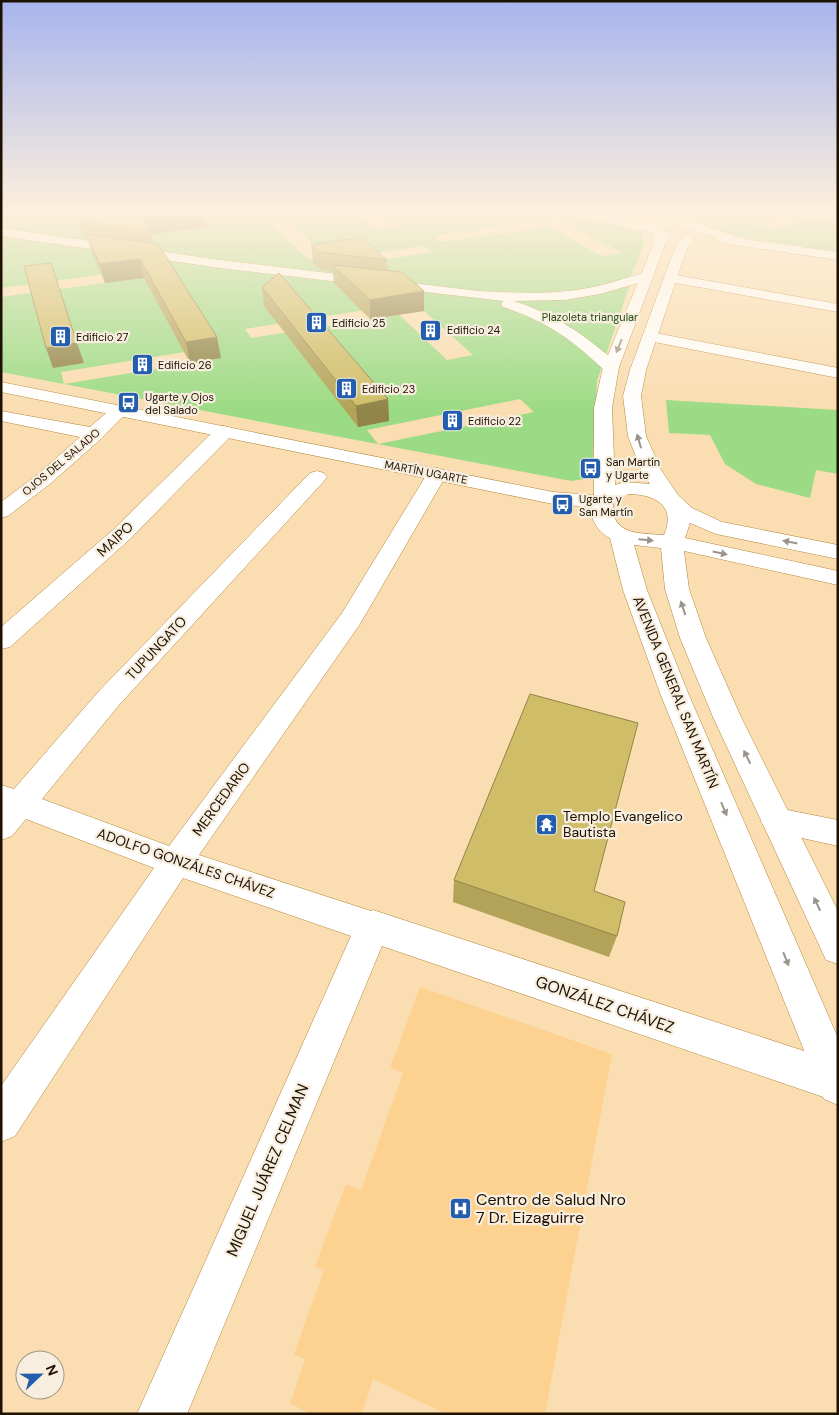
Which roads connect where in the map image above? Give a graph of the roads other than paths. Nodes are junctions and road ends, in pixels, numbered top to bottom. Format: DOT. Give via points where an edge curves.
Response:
graph roads {
  1 [pos="328,277"];
  2 [pos="644,277"];
  3 [pos="647,277"];
  4 [pos="670,278"];
  5 [pos="478,295"];
  6 [pos="838,308"];
  7 [pos="650,337"];
  8 [pos="610,367"];
  9 [pos="838,372"];
  10 [pos="3,389"];
  11 [pos="120,411"];
  12 [pos="2,417"];
  13 [pos="224,432"];
  14 [pos="95,434"];
  15 [pos="437,474"];
  16 [pos="318,477"];
  17 [pos="670,498"];
  18 [pos="603,502"];
  19 [pos="1,512"];
  20 [pos="620,535"];
  21 [pos="672,542"];
  22 [pos="838,552"];
  23 [pos="838,578"];
  24 [pos="1,641"];
  25 [pos="8,809"];
  26 [pos="777,821"];
  27 [pos="838,833"];
  28 [pos="176,862"];
  29 [pos="372,926"];
  30 [pos="838,948"];
  31 [pos="837,1083"];
  32 [pos="1,1122"];
  33 [pos="162,1414"];
  1 -- 5 [label="street"];
  2 -- 5 [label="street" via="565,296"];
  3 -- 8 [label="street, AVENIDA GENERAL SAN MARTÍN, one-way"];
  4 -- 6 [label="street"];
  4 -- 7 [label="street"];
  5 -- 8 [label="street" via="552,320 582,340"];
  7 -- 9 [label="street"];
  17 -- 7 [label="street, one-way" via="651,470 637,436 632,396"];
  8 -- 18 [label="street, AVENIDA GENERAL SAN MARTÍN" via="603,408"];
  10 -- 11 [label="street, MARTÍN UGARTE"];
  11 -- 13 [label="street, MARTÍN UGARTE"];
  11 -- 14 [label="street, OJOS DEL SALADO"];
  12 -- 14 [label="street"];
  13 -- 15 [label="street, MARTÍN UGARTE"];
  13 -- 24 [label="street, MAIPO" via="122,534"];
  14 -- 19 [label="street, OJOS DEL SALADO"];
  15 -- 18 [label="street, MARTÍN UGARTE" via="553,498"];
  15 -- 28 [label="street, MERCEDARIO" via="350,618"];
  16 -- 25 [label="street, TUPUNGATO"];
  17 -- 18 [label="street" via="633,487 615,492"];
  17 -- 21 [label="street" via="679,519"];
  22 -- 17 [label="street, one-way" via="716,527 685,512"];
  18 -- 20 [label="street, AVENIDA GENERAL SAN MARTÍN" via="602,513 608,528"];
  20 -- 21 [label="street, one-way" via="637,540"];
  20 -- 31 [label="street, AVENIDA GENERAL SAN MARTÍN, one-way" via="635,590 674,693"];
  21 -- 23 [label="street, one-way"];
  26 -- 21 [label="street, one-way" via="692,638 677,590"];
  25 -- 28 [label="street, ADOLFO GONZÁLES CHÁVEZ"];
  26 -- 27 [label="street"];
  30 -- 26 [label="street, one-way"];
  28 -- 29 [label="street, ADOLFO GONZÁLES CHÁVEZ"];
  28 -- 32 [label="street, MERCEDARIO"];
  29 -- 31 [label="street, GONZÁLEZ CHÁVEZ"];
  29 -- 33 [label="street, MIGUEL JUÁREZ CELMAN"];
}
